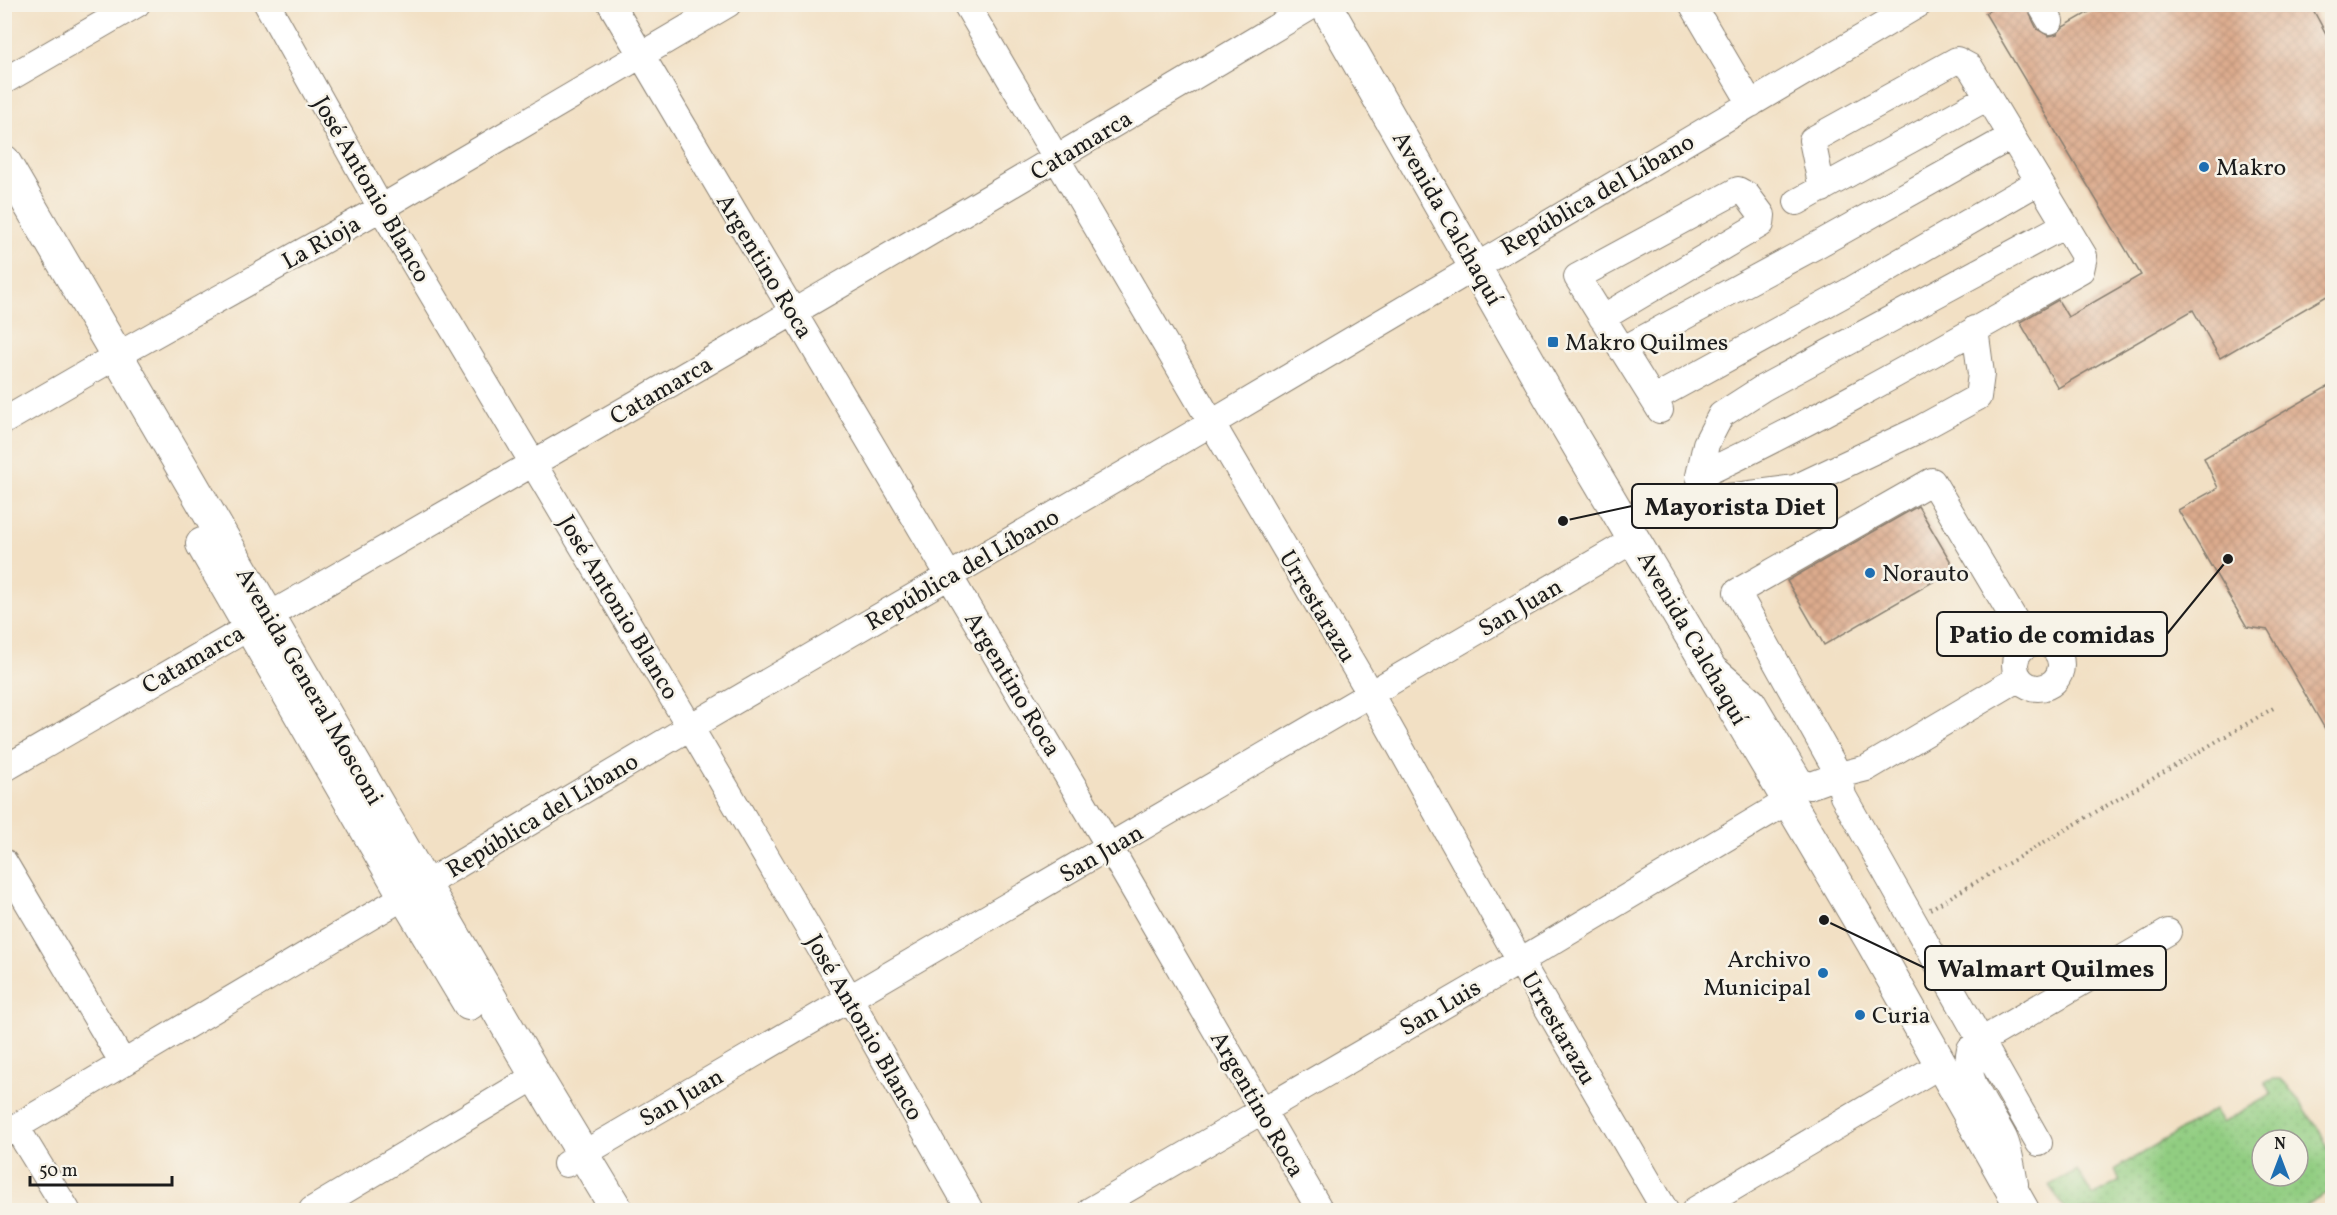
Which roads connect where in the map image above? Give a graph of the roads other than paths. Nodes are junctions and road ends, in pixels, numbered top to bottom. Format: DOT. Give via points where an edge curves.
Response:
graph roads {
  1 [pos="137,4"];
  2 [pos="267,4"];
  3 [pos="611,4"];
  4 [pos="728,4"];
  5 [pos="966,4"];
  6 [pos="1315,4"];
  7 [pos="1325,4"];
  8 [pos="1692,4"];
  9 [pos="1919,4"];
  10 [pos="640,57"];
  11 [pos="4,81"];
  12 [pos="1988,97"];
  13 [pos="1751,104"];
  14 [pos="2012,136"];
  15 [pos="1056,160"];
  16 [pos="4,161"];
  17 [pos="2038,182"];
  18 [pos="1821,189"];
  19 [pos="4,196"];
  20 [pos="1797,202"];
  21 [pos="381,208"];
  22 [pos="2065,225"];
  23 [pos="1475,265"];
  24 [pos="793,314"];
  25 [pos="1602,318"];
  26 [pos="1975,329"];
  27 [pos="1622,350"];
  28 [pos="109,360"];
  29 [pos="4,421"];
  30 [pos="1210,424"];
  31 [pos="534,464"];
  32 [pos="1697,501"];
  33 [pos="1635,539"];
  34 [pos="950,577"];
  35 [pos="260,621"];
  36 [pos="2029,644"];
  37 [pos="1708,663"];
  38 [pos="2019,678"];
  39 [pos="1371,695"];
  40 [pos="690,727"];
  41 [pos="4,769"];
  42 [pos="1839,775"];
  43 [pos="1788,801"];
  44 [pos="1110,848"];
  45 [pos="4,862"];
  46 [pos="415,891"];
  47 [pos="2168,932"];
  48 [pos="1520,961"];
  49 [pos="850,999"];
  50 [pos="1981,1041"];
  51 [pos="123,1063"];
  52 [pos="1940,1065"];
  53 [pos="528,1081"];
  54 [pos="1261,1111"];
  55 [pos="10,1131"];
  56 [pos="2039,1143"];
  57 [pos="574,1159"];
  58 [pos="2022,1209"];
  59 [pos="67,1210"];
  60 [pos="312,1210"];
  61 [pos="593,1210"];
  62 [pos="617,1210"];
  63 [pos="970,1210"];
  64 [pos="1090,1210"];
  65 [pos="1320,1210"];
  66 [pos="1665,1210"];
  67 [pos="1695,1210"];
  1 -- 11 [label="street"];
  2 -- 21 [label="street, José Antonio Blanco"];
  3 -- 10 [label="street, Argentino Roca"];
  4 -- 10 [label="street, La Rioja"];
  5 -- 15 [label="street, Urrestarazu"];
  6 -- 15 [label="street, Catamarca"];
  7 -- 23 [label="main road, Avenida Calchaquí"];
  8 -- 13 [label="street"];
  9 -- 13 [label="street, República del Líbano"];
  10 -- 21 [label="street, La Rioja"];
  10 -- 24 [label="street, Argentino Roca"];
  12 -- 14 [label="street"];
  12 -- 18 [label="street"];
  12 -- 18 [label="street" via="1970,67 1958,60 1812,140"];
  13 -- 23 [label="street, República del Líbano"];
  14 -- 17 [label="street"];
  14 -- 27 [label="street"];
  15 -- 24 [label="street, Catamarca"];
  15 -- 30 [label="street, Urrestarazu"];
  16 -- 28 [label="main road, Avenida General Mosconi"];
  17 -- 22 [label="street"];
  17 -- 27 [label="street" via="1657,404"];
  18 -- 20 [label="street"];
  19 -- 28 [label="main road, Avenida General Mosconi"];
  21 -- 28 [label="street, La Rioja"];
  21 -- 31 [label="street, José Antonio Blanco"];
  22 -- 26 [label="street" via="2084,256 2081,270"];
  22 -- 26 [label="street" via="1721,415 1706,444 1700,476"];
  23 -- 30 [label="street, República del Líbano"];
  23 -- 33 [label="main road, Avenida Calchaquí"];
  24 -- 31 [label="street, Catamarca"];
  24 -- 34 [label="street, Argentino Roca"];
  25 -- 25 [label="street" via="1761,224 1762,215 1747,195 1738,190 1577,277"];
  25 -- 27 [label="street"];
  26 -- 32 [label="street" via="1981,374 1978,397 1795,488"];
  28 -- 29 [label="street, La Rioja"];
  28 -- 35 [label="main road, Avenida General Mosconi"];
  30 -- 34 [label="street, República del Líbano"];
  30 -- 39 [label="street, Urrestarazu"];
  31 -- 35 [label="street, Catamarca"];
  31 -- 40 [label="street, José Antonio Blanco"];
  33 -- 37 [label="main road, Avenida Calchaquí"];
  33 -- 39 [label="street, San Juan"];
  34 -- 40 [label="street, República del Líbano"];
  34 -- 44 [label="street, Argentino Roca"];
  35 -- 41 [label="street, Catamarca"];
  35 -- 46 [label="main road, Avenida General Mosconi"];
  36 -- 38 [label="street" via="2015,663"];
  36 -- 38 [label="street" via="2050,646 2060,657 2061,669 2055,681 2044,688 2030,687"];
  36 -- 42 [label="street" via="1932,482 1737,592"];
  37 -- 42 [label="street" via="1752,701 1799,780 1809,786"];
  37 -- 43 [label="main road, Avenida Calchaquí"];
  38 -- 42 [label="street" via="1867,768"];
  39 -- 44 [label="street, San Juan"];
  39 -- 48 [label="street, Urrestarazu"];
  40 -- 46 [label="street, República del Líbano"];
  40 -- 49 [label="street, José Antonio Blanco"];
  42 -- 50 [label="street" via="1843,796"];
  43 -- 48 [label="street, San Luis"];
  43 -- 52 [label="main road, Avenida Calchaquí"];
  44 -- 49 [label="street, San Juan"];
  44 -- 54 [label="street, Argentino Roca"];
  45 -- 51 [label="street"];
  46 -- 51 [label="street, República del Líbano"];
  46 -- 53 [label="main road, Avenida General Mosconi"];
  47 -- 50 [label="street"];
  48 -- 54 [label="street, San Luis"];
  48 -- 66 [label="street, Urrestarazu"];
  49 -- 57 [label="street, San Juan"];
  49 -- 63 [label="street, José Antonio Blanco"];
  50 -- 56 [label="street"];
  50 -- 58 [label="street" via="1970,1049 1969,1076 2005,1141"];
  51 -- 55 [label="street, República del Líbano"];
  52 -- 58 [label="main road, Avenida Calchaquí"];
  52 -- 67 [label="street"];
  53 -- 57 [label="main road, Avenida General Mosconi"];
  53 -- 60 [label="street"];
  54 -- 64 [label="street, San Luis"];
  54 -- 65 [label="street, Argentino Roca"];
  55 -- 59 [label="street"];
  57 -- 61 [label="main road, Avenida General Mosconi"];
  57 -- 62 [label="main road, Avenida General Mosconi"];
}
